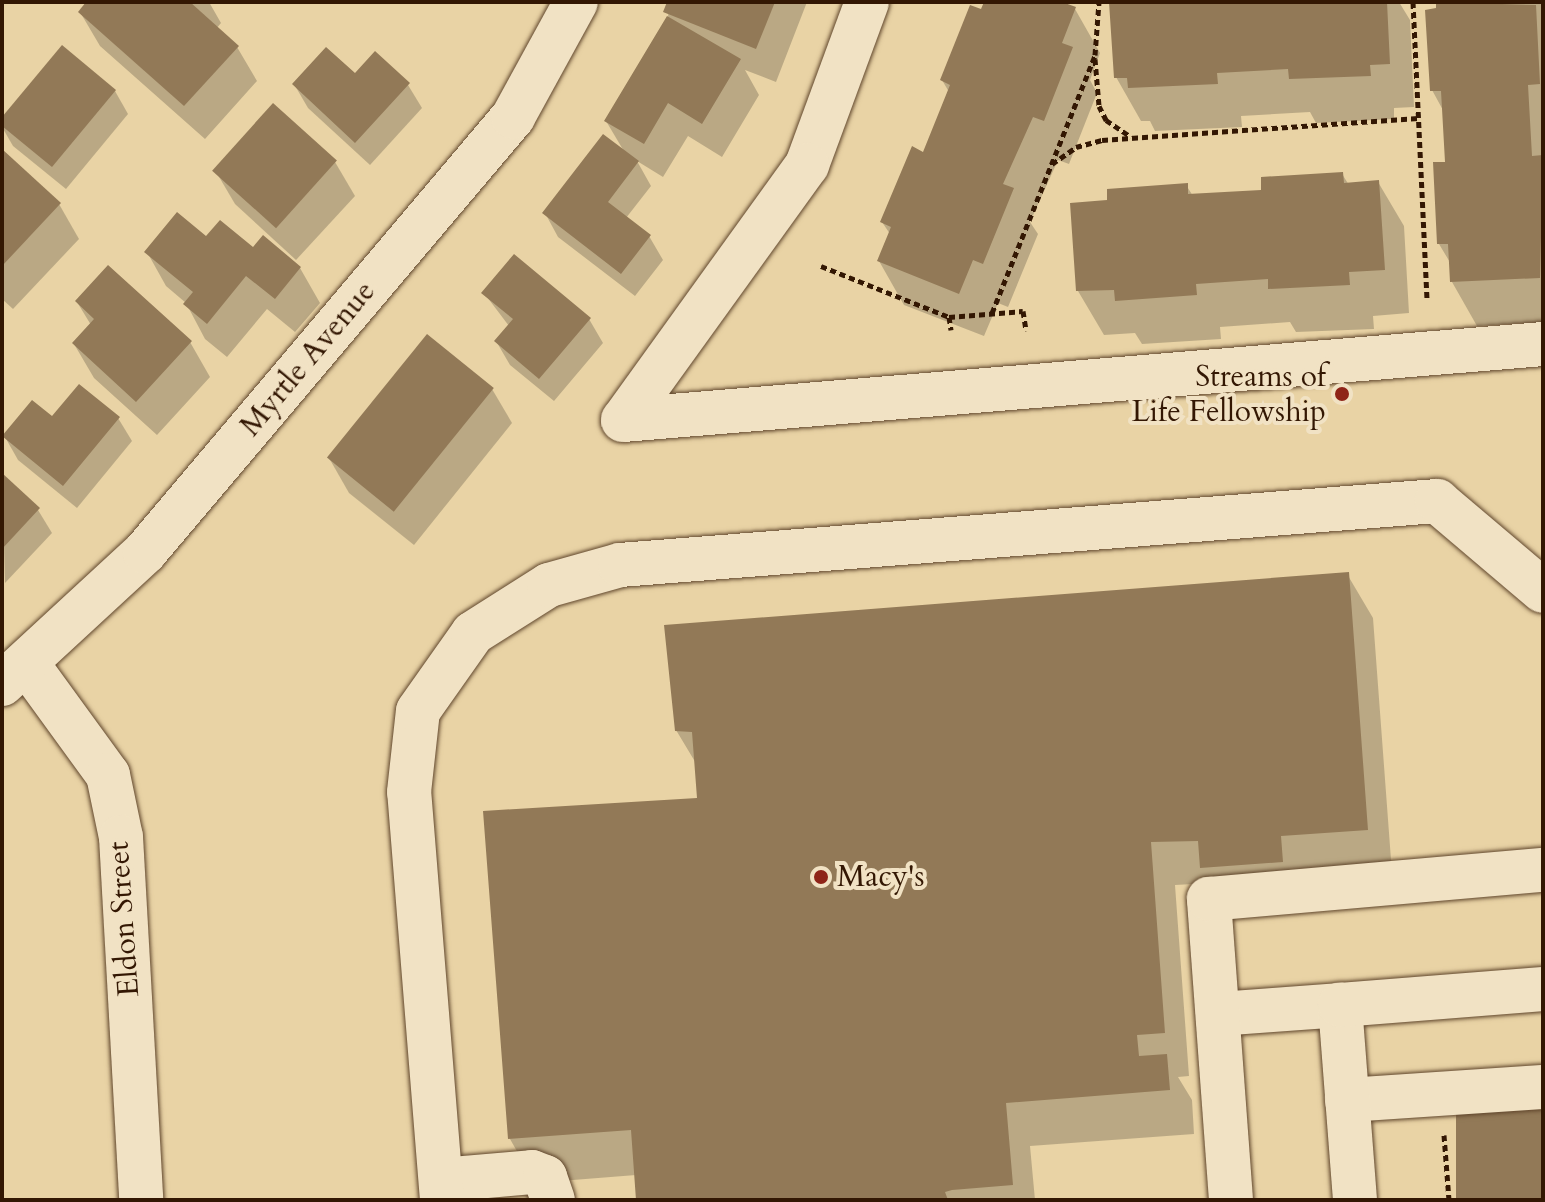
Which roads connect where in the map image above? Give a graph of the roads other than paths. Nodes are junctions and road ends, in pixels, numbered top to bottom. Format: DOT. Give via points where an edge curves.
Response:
graph roads {
  1 [pos="576,2"];
  2 [pos="867,2"];
  3 [pos="1543,344"];
  4 [pos="1542,592"];
  5 [pos="1543,606"];
  6 [pos="15,674"];
  7 [pos="1543,870"];
  8 [pos="1543,989"];
  9 [pos="1340,1005"];
  10 [pos="1218,1014"];
  11 [pos="1543,1087"];
  12 [pos="1347,1100"];
  13 [pos="441,1190"];
  14 [pos="141,1200"];
  15 [pos="553,1200"];
  16 [pos="1231,1200"];
  17 [pos="1355,1200"];
  1 -- 6 [label="street, Myrtle Avenue" via="513,117 145,552"];
  2 -- 3 [label="street" via="807,165 623,420"];
  4 -- 5 [label="street"];
  4 -- 13 [label="street" via="1437,501 620,565 549,585 473,633 418,711 409,792"];
  6 -- 14 [label="street, Eldon Street" via="108,775 121,837"];
  7 -- 10 [label="street" via="1209,899"];
  8 -- 9 [label="street"];
  9 -- 10 [label="street"];
  9 -- 12 [label="street"];
  10 -- 16 [label="street"];
  11 -- 12 [label="street"];
  12 -- 17 [label="street"];
  13 -- 15 [label="street" via="532,1172 545,1177"];
}
